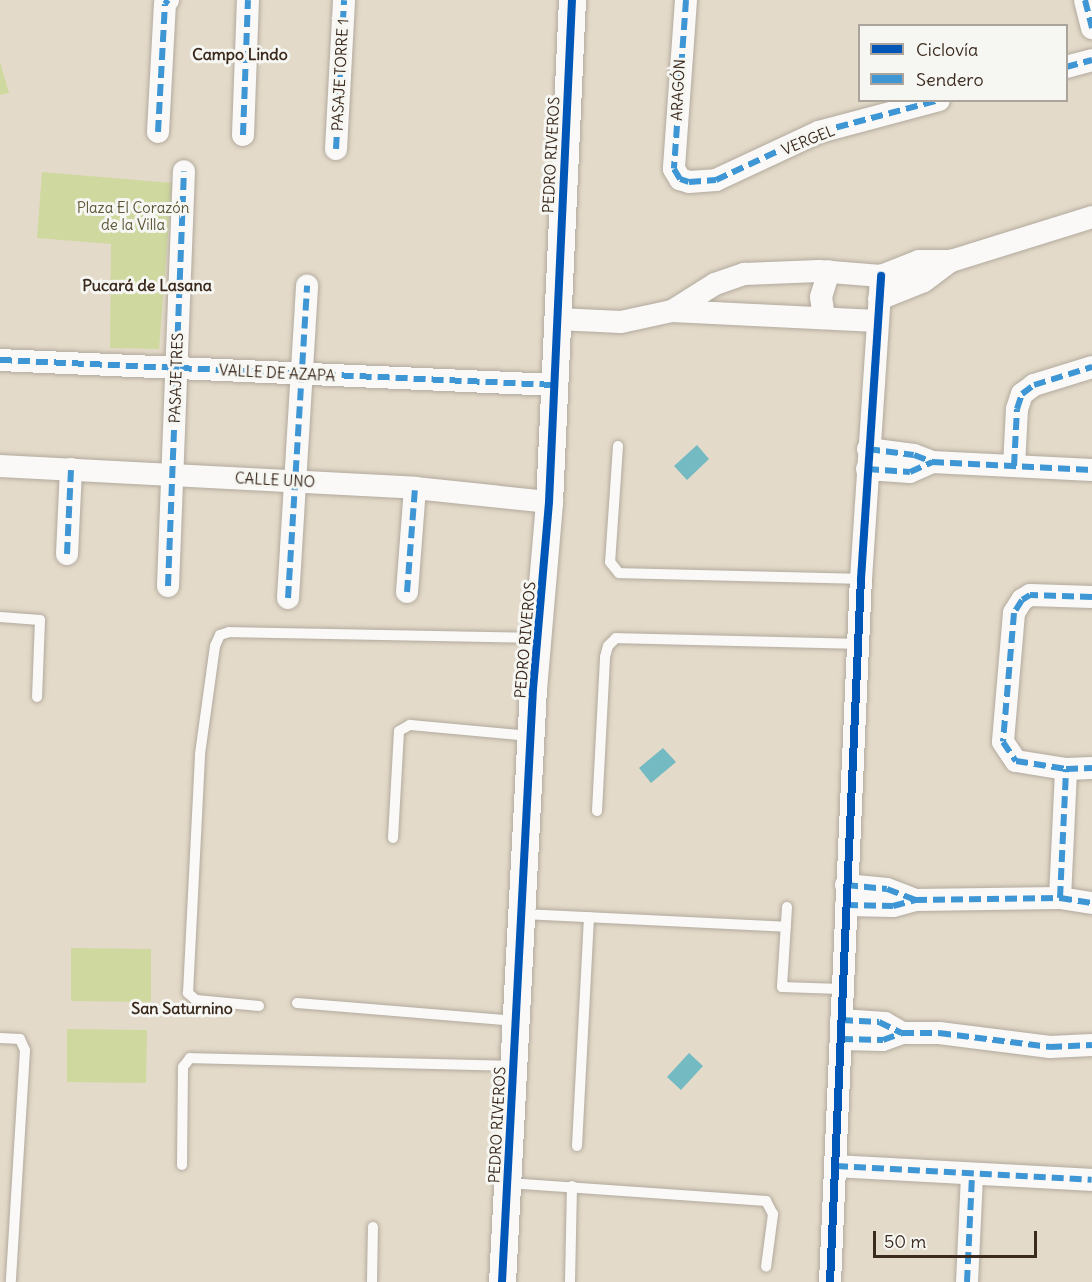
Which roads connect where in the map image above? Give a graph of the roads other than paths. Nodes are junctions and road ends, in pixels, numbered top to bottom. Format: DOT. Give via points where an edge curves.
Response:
graph roads {
  1 [pos="168,0"];
  2 [pos="248,0"];
  3 [pos="344,0"];
  4 [pos="572,0"];
  5 [pos="686,0"];
  6 [pos="1085,0"];
  7 [pos="1092,27"];
  8 [pos="1092,60"];
  9 [pos="1068,66"];
  10 [pos="932,102"];
  11 [pos="158,132"];
  12 [pos="243,135"];
  13 [pos="336,149"];
  14 [pos="184,171"];
  15 [pos="680,178"];
  16 [pos="1092,217"];
  17 [pos="951,261"];
  18 [pos="829,271"];
  19 [pos="881,276"];
  20 [pos="307,286"];
  21 [pos="879,298"];
  22 [pos="672,311"];
  23 [pos="824,318"];
  24 [pos="557,319"];
  25 [pos="877,321"];
  26 [pos="0,360"];
  27 [pos="1092,367"];
  28 [pos="177,368"];
  29 [pos="302,375"];
  30 [pos="554,385"];
  31 [pos="618,446"];
  32 [pos="868,459"];
  33 [pos="0,465"];
  34 [pos="1014,466"];
  35 [pos="71,469"];
  36 [pos="1092,470"];
  37 [pos="172,475"];
  38 [pos="296,481"];
  39 [pos="415,488"];
  40 [pos="549,502"];
  41 [pos="67,554"];
  42 [pos="861,579"];
  43 [pos="168,586"];
  44 [pos="407,592"];
  45 [pos="1092,597"];
  46 [pos="288,598"];
  47 [pos="0,617"];
  48 [pos="539,638"];
  49 [pos="858,644"];
  50 [pos="37,697"];
  51 [pos="531,736"];
  52 [pos="1092,768"];
  53 [pos="1066,769"];
  54 [pos="597,811"];
  55 [pos="393,838"];
  56 [pos="846,895"];
  57 [pos="1060,898"];
  58 [pos="1092,903"];
  59 [pos="788,907"];
  60 [pos="522,914"];
  61 [pos="590,917"];
  62 [pos="786,927"];
  63 [pos="842,989"];
  64 [pos="297,1003"];
  65 [pos="259,1006"];
  66 [pos="516,1021"];
  67 [pos="841,1030"];
  68 [pos="0,1038"];
  69 [pos="1092,1045"];
  70 [pos="514,1066"];
  71 [pos="577,1146"];
  72 [pos="182,1165"];
  73 [pos="836,1166"];
  74 [pos="972,1174"];
  75 [pos="1092,1180"];
  76 [pos="507,1183"];
  77 [pos="572,1186"];
  78 [pos="373,1227"];
  79 [pos="766,1267"];
  80 [pos="11,1282"];
  81 [pos="372,1282"];
  82 [pos="502,1282"];
  83 [pos="570,1282"];
  84 [pos="830,1282"];
  85 [pos="967,1282"];
  1 -- 11 [label="street"];
  2 -- 12 [label="street"];
  3 -- 13 [label="street, PASAJE TORRE 1"];
  4 -- 24 [label="street, PEDRO RIVEROS"];
  5 -- 15 [label="street, ARAGÓN" via="674,169"];
  6 -- 7 [label="street"];
  8 -- 9 [label="street"];
  10 -- 15 [label="street, VERGEL" via="819,132 716,180 689,182"];
  14 -- 28 [label="street, PASAJE TRES"];
  16 -- 17 [label="street"];
  17 -- 19 [label="street" via="919,261"];
  17 -- 21 [label="street" via="924,281"];
  18 -- 19 [label="street"];
  18 -- 22 [label="street" via="744,274 715,284"];
  18 -- 23 [label="street" via="820,297"];
  19 -- 21 [label="street"];
  20 -- 29 [label="street"];
  21 -- 25 [label="street"];
  22 -- 23 [label="street"];
  22 -- 24 [label="street" via="621,322"];
  23 -- 25 [label="street"];
  24 -- 30 [label="street, PEDRO RIVEROS"];
  25 -- 32 [label="street"];
  26 -- 28 [label="street, VALLE DE AZAPA"];
  27 -- 34 [label="street" via="1034,385 1023,394 1017,409"];
  28 -- 29 [label="street, VALLE DE AZAPA"];
  28 -- 37 [label="street, PASAJE TRES"];
  29 -- 30 [label="street, VALLE DE AZAPA"];
  29 -- 38 [label="street"];
  30 -- 40 [label="street, PEDRO RIVEROS"];
  31 -- 42 [label="lane" via="610,562 619,573"];
  32 -- 34 [label="street" via="910,472 932,462"];
  32 -- 42 [label="street"];
  33 -- 35 [label="street, CALLE UNO"];
  34 -- 36 [label="street"];
  35 -- 37 [label="street, CALLE UNO"];
  35 -- 41 [label="street"];
  37 -- 38 [label="street, CALLE UNO"];
  37 -- 43 [label="street, PASAJE TRES"];
  38 -- 39 [label="street, CALLE UNO"];
  38 -- 46 [label="street"];
  39 -- 40 [label="street, CALLE UNO"];
  39 -- 44 [label="street"];
  40 -- 48 [label="street, PEDRO RIVEROS"];
  42 -- 49 [label="street"];
  45 -- 53 [label="street" via="1030,595 1014,614 1004,742 1016,760"];
  47 -- 50 [label="lane" via="40,620"];
  48 -- 51 [label="street, PEDRO RIVEROS"];
  48 -- 65 [label="lane" via="229,632 220,635 215,646 200,754 188,993 196,1000"];
  49 -- 54 [label="lane" via="616,638 605,657"];
  49 -- 56 [label="street"];
  51 -- 55 [label="lane" via="410,725 399,731"];
  51 -- 60 [label="street, PEDRO RIVEROS"];
  52 -- 53 [label="street"];
  53 -- 57 [label="street"];
  56 -- 57 [label="street" via="887,889 915,900"];
  56 -- 63 [label="street"];
  57 -- 58 [label="street"];
  59 -- 62 [label="lane"];
  60 -- 61 [label="lane"];
  60 -- 66 [label="street, PEDRO RIVEROS"];
  61 -- 62 [label="lane"];
  61 -- 71 [label="lane"];
  62 -- 63 [label="lane" via="782,987"];
  63 -- 67 [label="street"];
  64 -- 66 [label="lane"];
  66 -- 70 [label="street, PEDRO RIVEROS"];
  67 -- 69 [label="street" via="885,1023 903,1033 966,1035 1050,1047"];
  67 -- 73 [label="street"];
  68 -- 80 [label="lane" via="20,1039 25,1050"];
  70 -- 72 [label="lane" via="190,1058 183,1067"];
  70 -- 76 [label="street, PEDRO RIVEROS"];
  73 -- 74 [label="street"];
  73 -- 84 [label="street"];
  74 -- 75 [label="street"];
  74 -- 85 [label="street"];
  76 -- 77 [label="lane"];
  76 -- 82 [label="street, PEDRO RIVEROS"];
  77 -- 79 [label="lane" via="766,1201 773,1214"];
  77 -- 83 [label="lane"];
  78 -- 81 [label="lane"];
}
